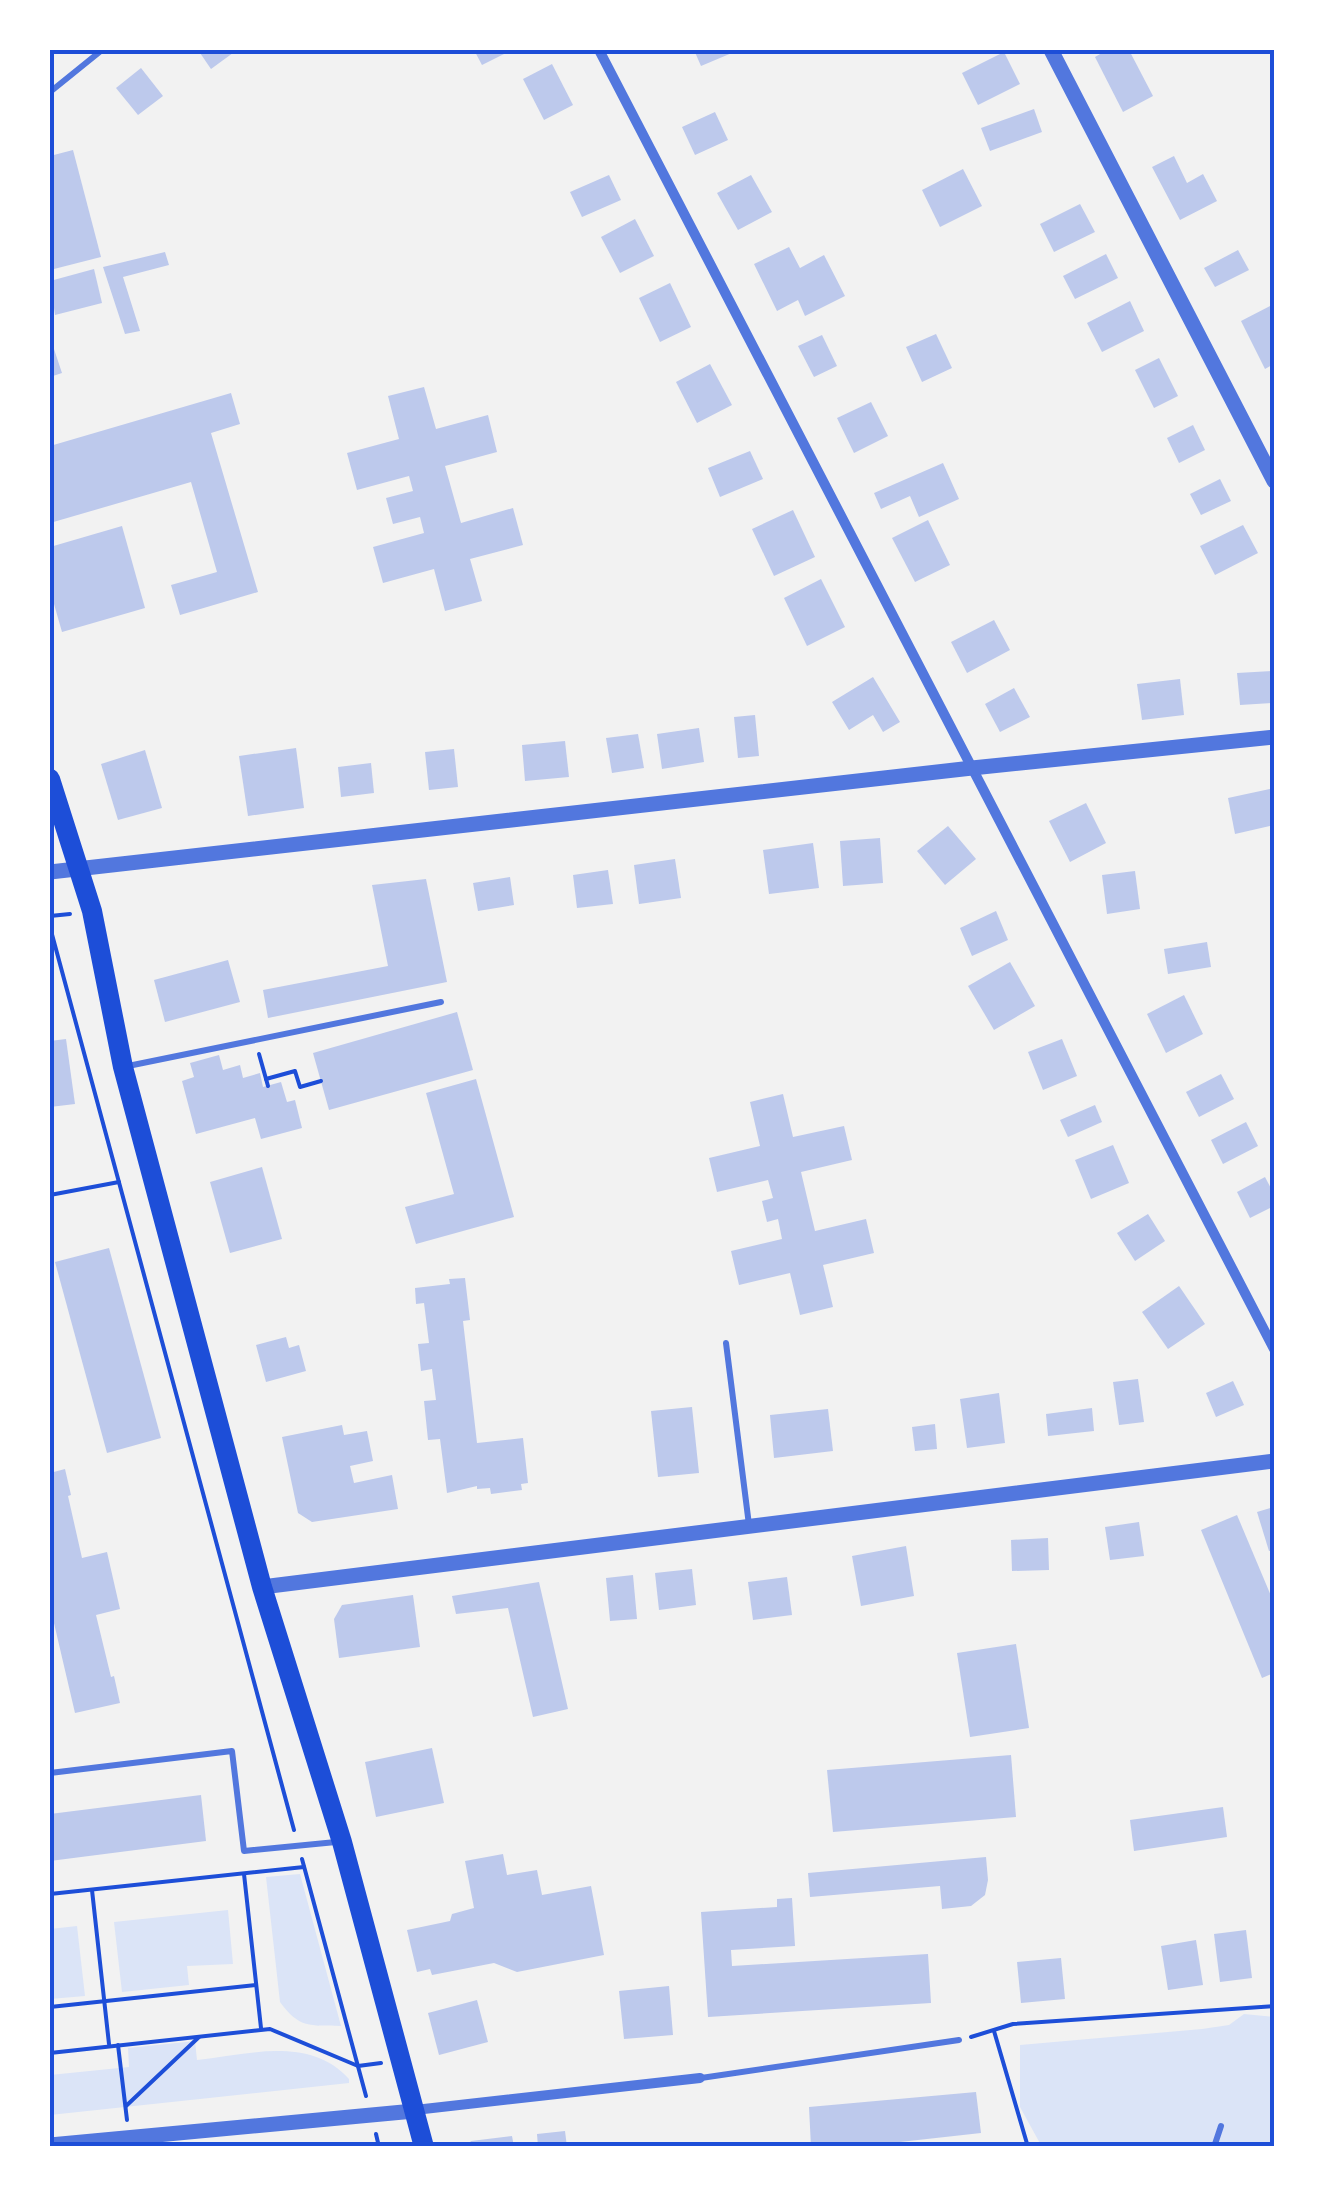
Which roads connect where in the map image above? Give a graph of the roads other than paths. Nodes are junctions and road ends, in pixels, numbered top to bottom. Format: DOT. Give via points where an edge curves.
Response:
graph roads {
  1 [pos="102,50"];
  2 [pos="599,50"];
  3 [pos="1051,50"];
  4 [pos="50,92"];
  5 [pos="1274,481"];
  6 [pos="1274,738"];
  7 [pos="972,768"];
  8 [pos="50,779"];
  9 [pos="77,868"];
  10 [pos="50,872"];
  11 [pos="441,1002"];
  12 [pos="123,1067"];
  13 [pos="726,1343"];
  14 [pos="1274,1349"];
  15 [pos="1274,1461"];
  16 [pos="749,1526"];
  17 [pos="262,1587"];
  18 [pos="50,1773"];
  19 [pos="342,1842"];
  20 [pos="960,2040"];
  21 [pos="700,2078"];
  22 [pos="414,2110"];
  23 [pos="1222,2126"];
  24 [pos="50,2144"];
  25 [pos="424,2147"];
  26 [pos="1214,2147"];
  1 -- 4 [label="lane"];
  2 -- 7 [label="street"];
  3 -- 5 [label="street"];
  6 -- 7 [label="street"];
  7 -- 9 [label="street"];
  7 -- 14 [label="street"];
  8 -- 9 [label="main road"];
  9 -- 10 [label="street"];
  9 -- 12 [label="main road"];
  11 -- 12 [label="lane"];
  12 -- 17 [label="main road"];
  13 -- 16 [label="lane"];
  15 -- 16 [label="street"];
  16 -- 17 [label="street"];
  17 -- 19 [label="main road"];
  18 -- 19 [label="lane" via="232,1751 244,1851"];
  19 -- 22 [label="main road"];
  20 -- 21 [label="lane"];
  21 -- 22 [label="street"];
  22 -- 24 [label="street"];
  22 -- 25 [label="main road"];
  23 -- 26 [label="lane"];
}
